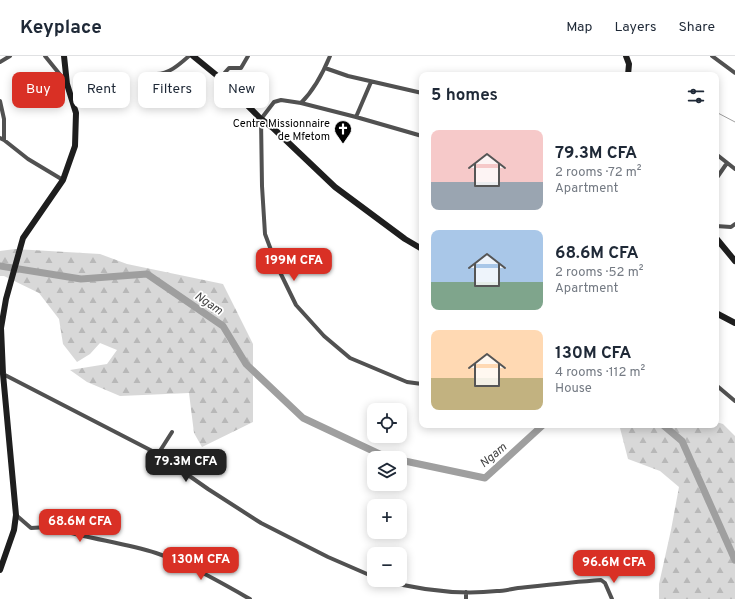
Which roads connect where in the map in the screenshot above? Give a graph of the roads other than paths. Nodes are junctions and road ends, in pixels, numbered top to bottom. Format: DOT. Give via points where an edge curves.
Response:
graph roads {
  1 [pos="10,56"];
  2 [pos="45,56"];
  3 [pos="64,56"];
  4 [pos="189,56"];
  5 [pos="193,56"];
  6 [pos="248,56"];
  7 [pos="330,56"];
  8 [pos="626,56"];
  9 [pos="712,56"];
  10 [pos="0,62"];
  11 [pos="325,68"];
  12 [pos="166,72"];
  13 [pos="225,72"];
  14 [pos="628,72"];
  15 [pos="214,73"];
  16 [pos="735,73"];
  17 [pos="371,82"];
  18 [pos="68,84"];
  19 [pos="419,92"];
  20 [pos="0,101"];
  21 [pos="301,103"];
  22 [pos="250,108"];
  23 [pos="356,117"];
  24 [pos="261,119"];
  25 [pos="419,135"];
  26 [pos="2,139"];
  27 [pos="719,156"];
  28 [pos="727,163"];
  29 [pos="735,170"];
  30 [pos="719,175"];
  31 [pos="63,180"];
  32 [pos="735,224"];
  33 [pos="719,226"];
  34 [pos="719,242"];
  35 [pos="419,247"];
  36 [pos="735,261"];
  37 [pos="719,315"];
  38 [pos="735,323"];
  39 [pos="0,328"];
  40 [pos="3,374"];
  41 [pos="419,384"];
  42 [pos="719,388"];
  43 [pos="735,401"];
  44 [pos="172,432"];
  45 [pos="158,454"];
  46 [pos="16,515"];
  47 [pos="0,570"];
  48 [pos="367,574"];
  49 [pos="407,586"];
  50 [pos="466,592"];
  51 [pos="250,599"];
  52 [pos="466,599"];
  53 [pos="612,599"];
  1 -- 10 [label="street"];
  2 -- 18 [label="street"];
  3 -- 18 [label="street"];
  4 -- 12 [label="street"];
  5 -- 15 [label="street"];
  6 -- 13 [label="street" via="240,68 229,68"];
  7 -- 11 [label="street"];
  8 -- 14 [label="street"];
  9 -- 16 [label="street"];
  11 -- 17 [label="street"];
  11 -- 21 [label="street" via="309,95"];
  17 -- 19 [label="street"];
  17 -- 23 [label="street"];
  18 -- 31 [label="street" via="77,127 75,146"];
  20 -- 26 [label="street" via="4,119"];
  21 -- 23 [label="street"];
  21 -- 24 [label="street" via="280,100 274,102"];
  22 -- 24 [label="street"];
  23 -- 25 [label="street"];
  24 -- 35 [label="street" via="335,188"];
  24 -- 41 [label="street" via="265,234 296,306 324,336 350,358 407,382"];
  26 -- 31 [label="street" via="28,159"];
  27 -- 28 [label="street"];
  28 -- 29 [label="street"];
  28 -- 30 [label="street"];
  31 -- 39 [label="street" via="23,238"];
  32 -- 33 [label="street" via="731,227"];
  34 -- 36 [label="street"];
  37 -- 38 [label="street"];
  39 -- 40 [label="street"];
  40 -- 45 [label="street"];
  40 -- 46 [label="street"];
  42 -- 43 [label="street"];
  44 -- 45 [label="street"];
  45 -- 48 [label="street" via="208,490 261,523 328,558"];
  46 -- 47 [label="street" via="14,530"];
  46 -- 51 [label="street" via="31,528 48,527 157,553 211,577"];
  49 -- 50 [label="street"];
  50 -- 52 [label="street"];
  50 -- 53 [label="street" via="601,580"];
}
